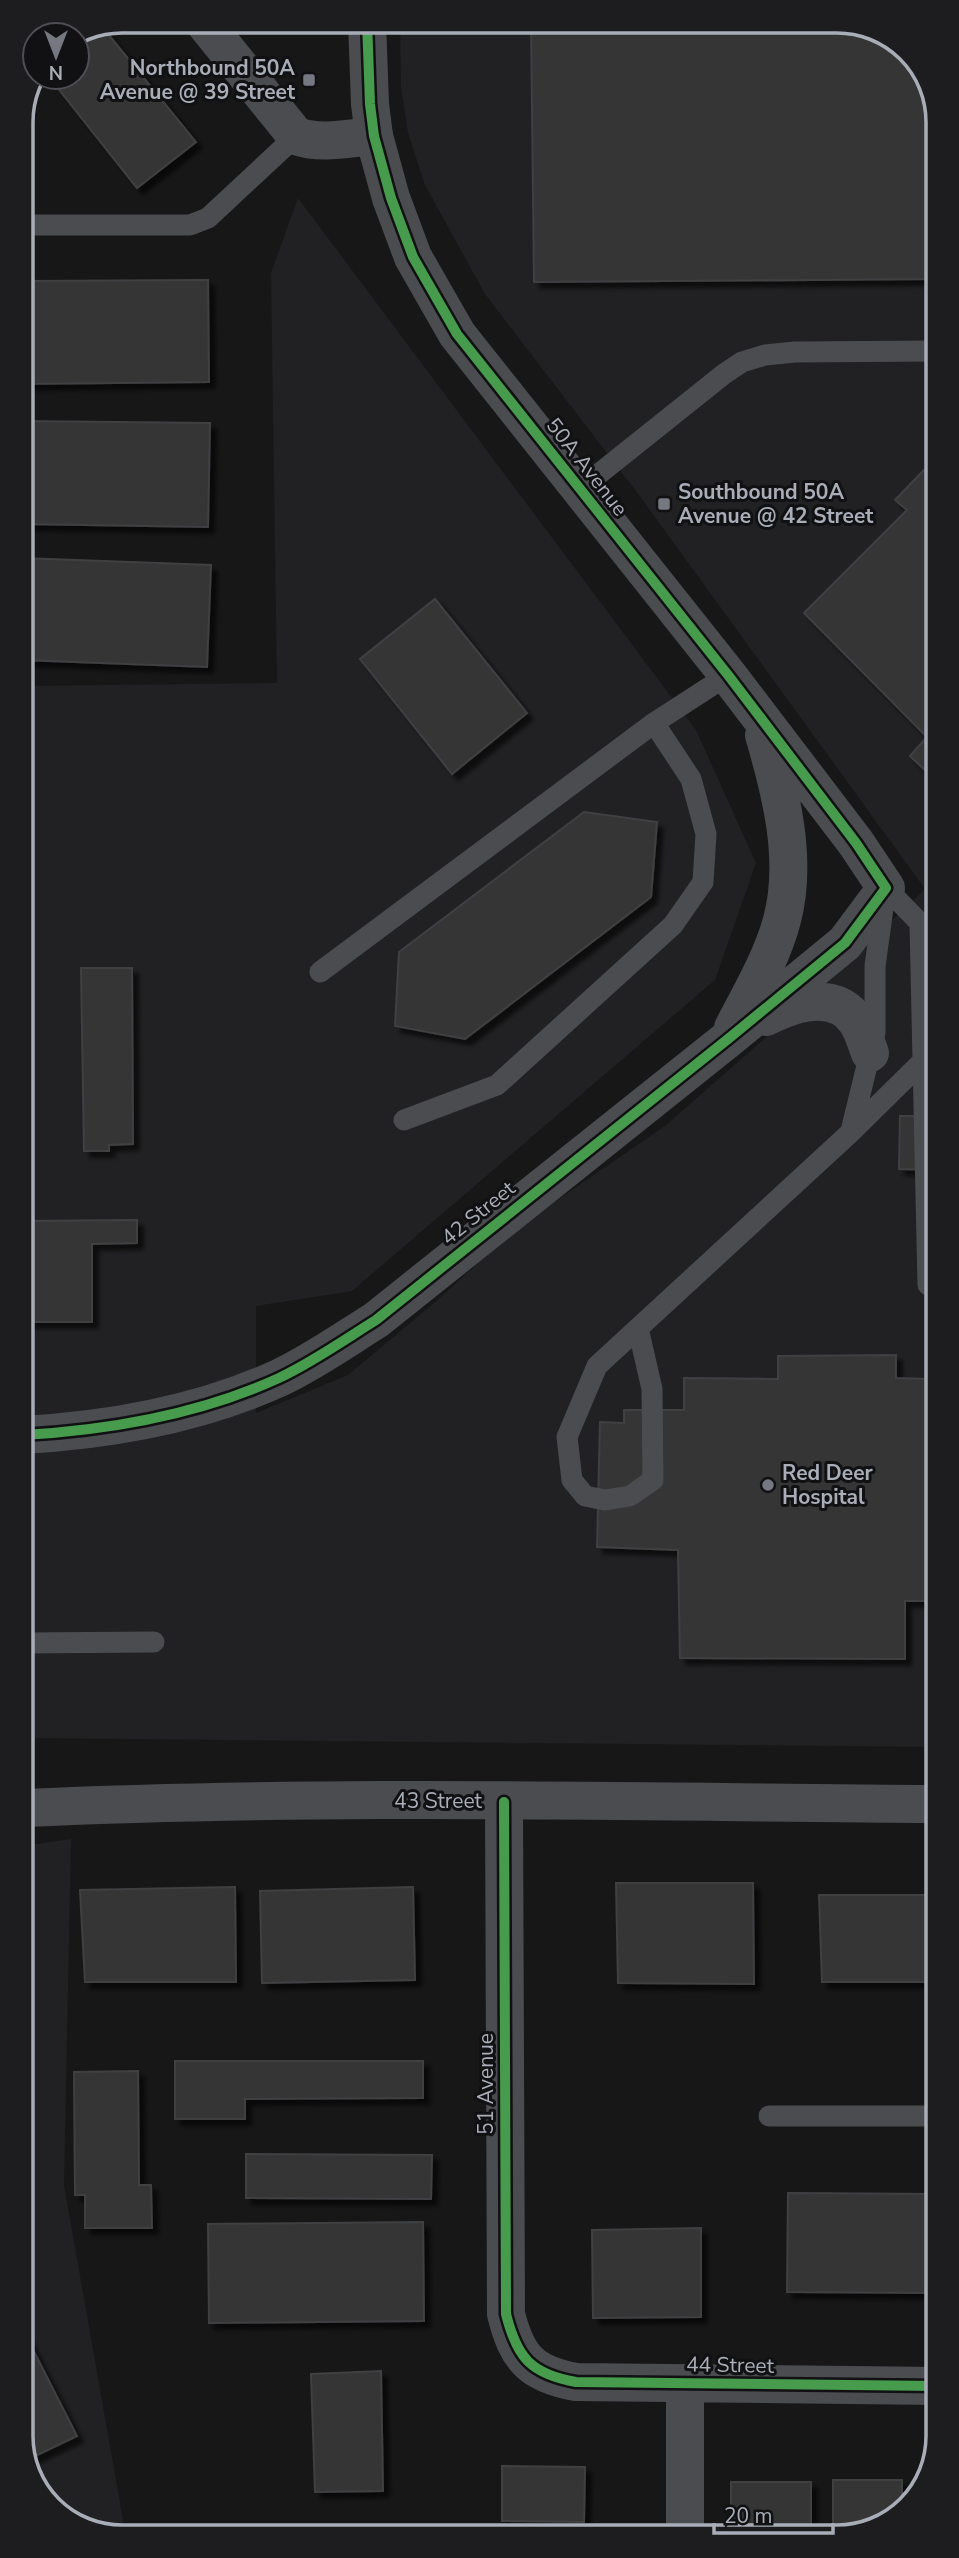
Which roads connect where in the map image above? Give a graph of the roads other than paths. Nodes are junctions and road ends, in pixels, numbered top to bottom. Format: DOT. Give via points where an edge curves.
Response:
graph roads {
  1 [pos="213,33"];
  2 [pos="367,33"];
  3 [pos="296,136"];
  4 [pos="374,136"];
  5 [pos="33,225"];
  6 [pos="926,351"];
  7 [pos="580,489"];
  8 [pos="728,675"];
  9 [pos="759,718"];
  10 [pos="654,723"];
  11 [pos="886,888"];
  12 [pos="320,972"];
  13 [pos="728,1039"];
  14 [pos="870,1053"];
  15 [pos="923,1061"];
  16 [pos="404,1120"];
  17 [pos="850,1133"];
  18 [pos="926,1195"];
  19 [pos="638,1328"];
  20 [pos="33,1433"];
  21 [pos="154,1642"];
  22 [pos="33,1643"];
  23 [pos="504,1802"];
  24 [pos="926,1804"];
  25 [pos="33,1808"];
  26 [pos="769,2116"];
  27 [pos="926,2116"];
  28 [pos="527,2362"];
  29 [pos="685,2383"];
  30 [pos="926,2386"];
  31 [pos="685,2525"];
  1 -- 3 [label="street"];
  2 -- 4 [label="street, 50A Avenue"];
  3 -- 4 [label="street" via="323,141"];
  3 -- 5 [label="lane" via="208,218 190,226"];
  4 -- 7 [label="street, 50A Avenue" via="413,257 457,334"];
  6 -- 7 [label="lane" via="795,352 742,362"];
  7 -- 8 [label="street, 50A Avenue"];
  8 -- 9 [label="street, 50A Avenue"];
  8 -- 10 [label="lane"];
  9 -- 11 [label="street, 50A Avenue"];
  9 -- 13 [label="street, 42 Street" via="776,776 787,840 787,895 772,949"];
  10 -- 12 [label="lane"];
  10 -- 16 [label="lane" via="691,779 705,834 703,882 673,925 497,1085"];
  11 -- 13 [label="street, 42 Street" via="845,943"];
  11 -- 14 [label="lane" via="875,966 876,1033"];
  11 -- 15 [label="lane" via="920,923"];
  13 -- 14 [label="street" via="790,1008 831,1002 858,1023"];
  13 -- 20 [label="street, 42 Street" via="376,1320 324,1354 222,1401 114,1426"];
  14 -- 17 [label="lane"];
  15 -- 17 [label="lane"];
  15 -- 18 [label="lane"];
  17 -- 19 [label="lane"];
  19 -- 19 [label="lane" via="597,1366 567,1437 572,1480 585,1496 605,1500 630,1496 653,1480 653,1389"];
  21 -- 22 [label="lane"];
  23 -- 24 [label="street, 43 Street"];
  23 -- 25 [label="street, 43 Street" via="154,1802"];
  23 -- 28 [label="street, 51 Avenue" via="506,2314 517,2348"];
  26 -- 27 [label="lane"];
  28 -- 29 [label="street, 44 Street" via="555,2378 576,2382"];
  29 -- 30 [label="street, 44 Street"];
  29 -- 31 [label="street"];
}
